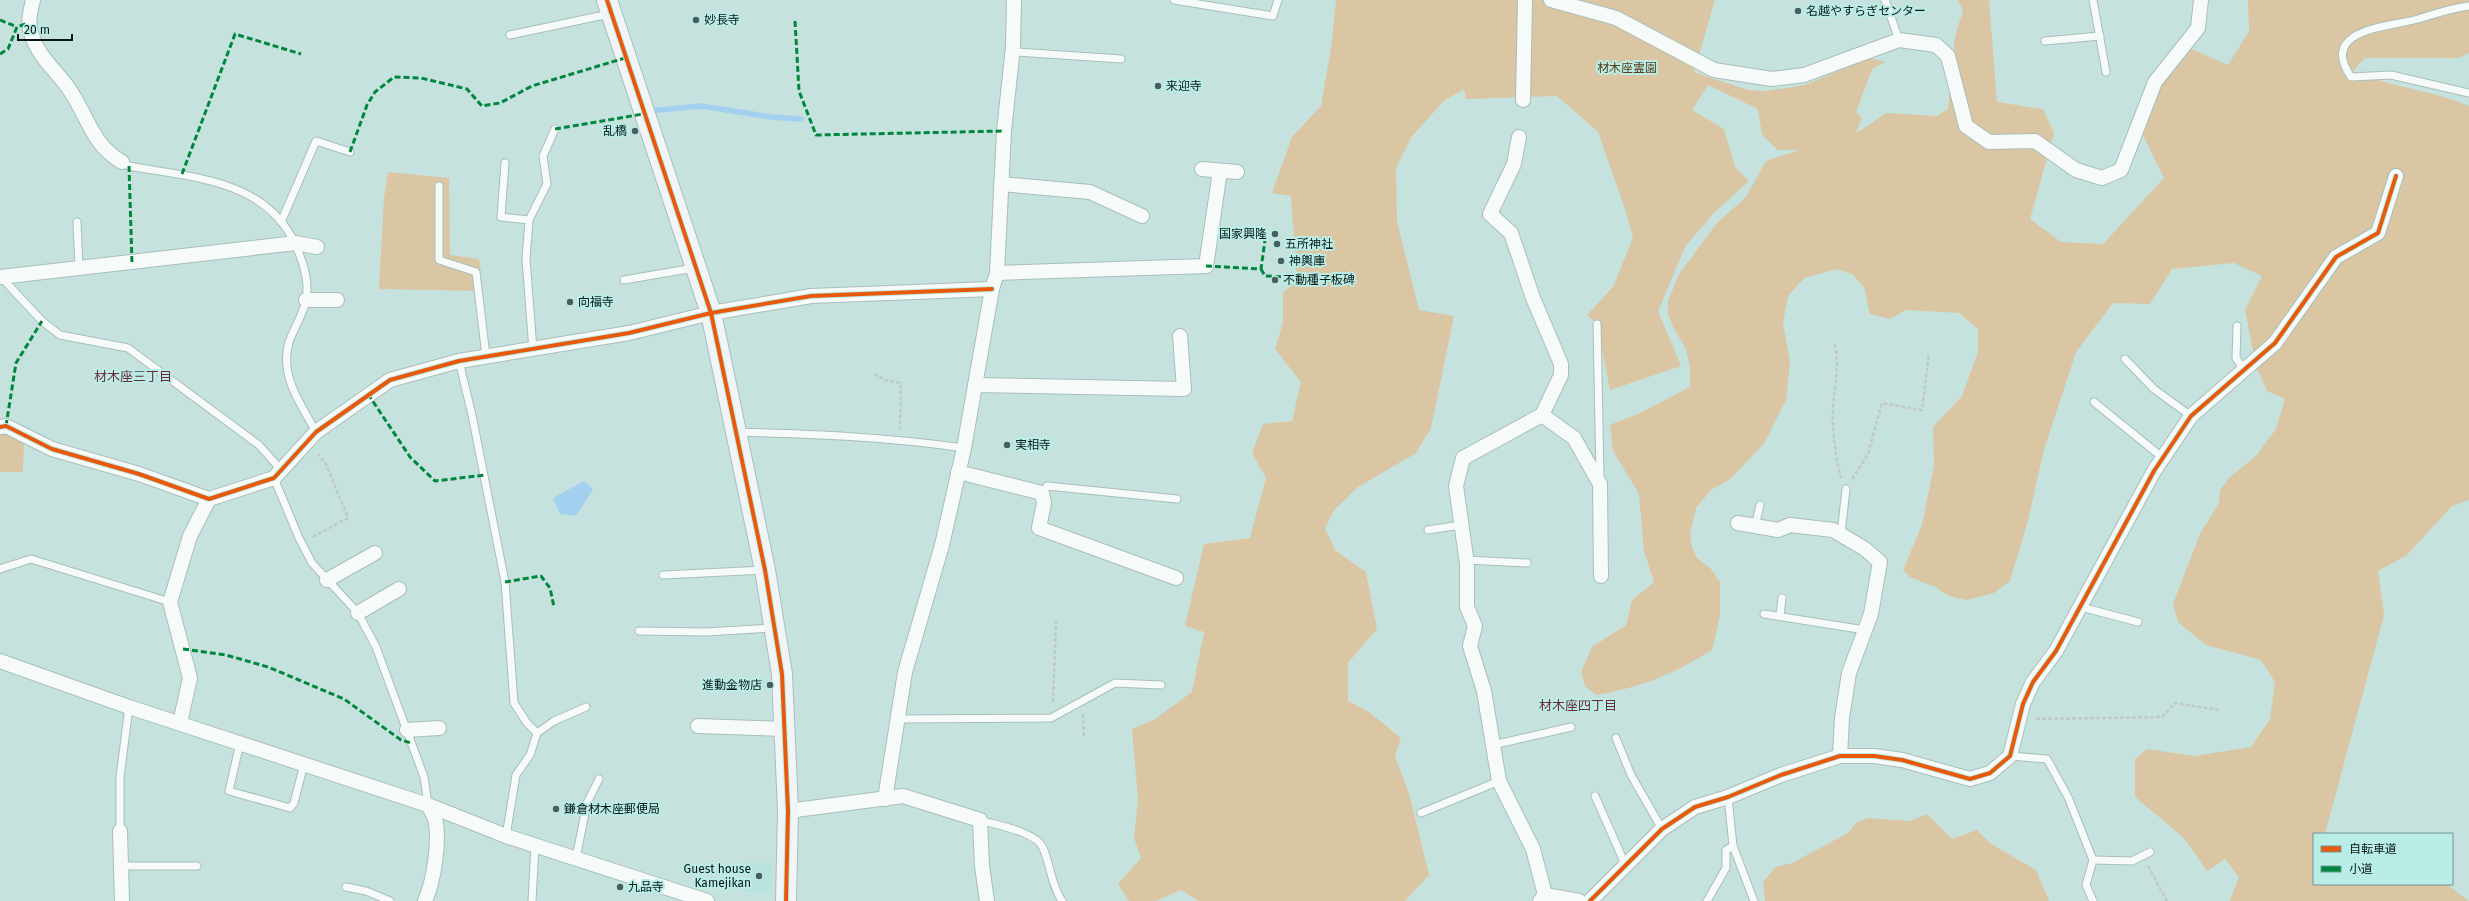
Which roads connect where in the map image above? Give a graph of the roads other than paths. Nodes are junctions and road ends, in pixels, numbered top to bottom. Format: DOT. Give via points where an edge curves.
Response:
graph roads {
  1 [pos="33,0"];
  2 [pos="1014,0"];
  3 [pos="1174,0"];
  4 [pos="1278,0"];
  5 [pos="1525,0"];
  6 [pos="1551,0"];
  7 [pos="1885,0"];
  8 [pos="2093,0"];
  9 [pos="2201,0"];
  10 [pos="2469,6"];
  11 [pos="609,7"];
  12 [pos="510,35"];
  13 [pos="2100,36"];
  14 [pos="1899,40"];
  15 [pos="2045,41"];
  16 [pos="1013,47"];
  17 [pos="1121,59"];
  18 [pos="2106,72"];
  19 [pos="2469,93"];
  20 [pos="1523,100"];
  21 [pos="555,129"];
  22 [pos="1519,138"];
  23 [pos="350,152"];
  24 [pos="122,162"];
  25 [pos="505,163"];
  26 [pos="1202,169"];
  27 [pos="1220,171"];
  28 [pos="1237,172"];
  29 [pos="2396,176"];
  30 [pos="1001,184"];
  31 [pos="439,186"];
  32 [pos="1142,216"];
  33 [pos="529,220"];
  34 [pos="78,222"];
  35 [pos="281,222"];
  36 [pos="296,243"];
  37 [pos="317,247"];
  38 [pos="78,268"];
  39 [pos="695,268"];
  40 [pos="997,273"];
  41 [pos="0,277"];
  42 [pos="624,280"];
  43 [pos="992,289"];
  44 [pos="306,300"];
  45 [pos="337,300"];
  46 [pos="711,313"];
  47 [pos="1597,324"];
  48 [pos="2238,326"];
  49 [pos="1180,336"];
  50 [pos="532,350"];
  51 [pos="486,356"];
  52 [pos="2125,359"];
  53 [pos="459,361"];
  54 [pos="2244,370"];
  55 [pos="975,385"];
  56 [pos="2094,402"];
  57 [pos="1542,416"];
  58 [pos="2191,416"];
  59 [pos="0,427"];
  60 [pos="736,432"];
  61 [pos="312,436"];
  62 [pos="964,448"];
  63 [pos="2163,458"];
  64 [pos="958,472"];
  65 [pos="278,474"];
  66 [pos="1600,484"];
  67 [pos="1846,489"];
  68 [pos="1042,493"];
  69 [pos="209,499"];
  70 [pos="1177,499"];
  71 [pos="1760,505"];
  72 [pos="1738,523"];
  73 [pos="1461,525"];
  74 [pos="1756,526"];
  75 [pos="1428,530"];
  76 [pos="1841,534"];
  77 [pos="375,553"];
  78 [pos="1466,560"];
  79 [pos="1527,563"];
  80 [pos="0,569"];
  81 [pos="765,570"];
  82 [pos="663,575"];
  83 [pos="1601,576"];
  84 [pos="1176,578"];
  85 [pos="327,580"];
  86 [pos="399,589"];
  87 [pos="1782,598"];
  88 [pos="170,602"];
  89 [pos="2081,607"];
  90 [pos="358,613"];
  91 [pos="1764,614"];
  92 [pos="1780,616"];
  93 [pos="2138,622"];
  94 [pos="776,628"];
  95 [pos="1865,630"];
  96 [pos="639,631"];
  97 [pos="0,661"];
  98 [pos="1161,685"];
  99 [pos="130,707"];
  100 [pos="586,707"];
  101 [pos="897,719"];
  102 [pos="180,723"];
  103 [pos="698,726"];
  104 [pos="1571,727"];
  105 [pos="439,728"];
  106 [pos="407,730"];
  107 [pos="785,730"];
  108 [pos="537,732"];
  109 [pos="1616,738"];
  110 [pos="240,742"];
  111 [pos="1493,745"];
  112 [pos="1840,756"];
  113 [pos="2010,756"];
  114 [pos="304,764"];
  115 [pos="599,779"];
  116 [pos="1499,781"];
  117 [pos="1596,796"];
  118 [pos="1728,797"];
  119 [pos="885,799"];
  120 [pos="428,805"];
  121 [pos="788,811"];
  122 [pos="1421,813"];
  123 [pos="980,820"];
  124 [pos="1662,828"];
  125 [pos="120,831"];
  126 [pos="506,836"];
  127 [pos="535,845"];
  128 [pos="1733,846"];
  129 [pos="2150,852"];
  130 [pos="576,858"];
  131 [pos="2093,860"];
  132 [pos="1625,864"];
  133 [pos="121,866"];
  134 [pos="197,866"];
  135 [pos="346,887"];
  136 [pos="1543,898"];
  137 [pos="122,901"];
  138 [pos="390,901"];
  139 [pos="425,901"];
  140 [pos="532,901"];
  141 [pos="707,901"];
  142 [pos="786,901"];
  143 [pos="987,901"];
  144 [pos="1062,901"];
  145 [pos="1579,901"];
  146 [pos="1590,901"];
  147 [pos="1707,901"];
  148 [pos="1754,901"];
  149 [pos="2092,901"];
  1 -- 24 [label="street" via="28,23 41,55 69,88 99,143 109,155"];
  2 -- 16 [label="street"];
  3 -- 4 [label="lane" via="1273,16"];
  5 -- 20 [label="street"];
  6 -- 14 [label="street" via="1616,18 1714,70 1772,79 1804,75"];
  7 -- 14 [label="lane"];
  8 -- 13 [label="lane"];
  9 -- 14 [label="street" via="2198,28 2155,82 2121,170 2102,178 2076,170 2034,141 1989,142 1983,138 1966,126 1948,56 1936,45"];
  10 -- 19 [label="lane" via="2378,27 2352,37 2342,50 2342,64 2351,77 2391,75"];
  11 -- 12 [label="lane"];
  11 -- 39 [label="street"];
  13 -- 15 [label="lane"];
  13 -- 18 [label="lane"];
  16 -- 17 [label="lane" via="1017,52"];
  16 -- 30 [label="street"];
  21 -- 33 [label="lane" via="543,156 547,184"];
  22 -- 57 [label="street" via="1514,164 1490,214 1511,233 1533,298 1560,364 1561,376"];
  23 -- 35 [label="lane" via="316,141"];
  24 -- 35 [label="lane" via="129,166 221,183 242,191"];
  25 -- 33 [label="lane" via="502,217"];
  26 -- 27 [label="street"];
  27 -- 28 [label="street"];
  27 -- 40 [label="street" via="1206,266"];
  29 -- 54 [label="street" via="2378,233 2336,257 2275,343"];
  30 -- 32 [label="street" via="1090,192"];
  30 -- 40 [label="street"];
  31 -- 51 [label="lane" via="440,260 476,272"];
  33 -- 50 [label="lane" via="526,259"];
  34 -- 38 [label="lane"];
  35 -- 36 [label="lane"];
  36 -- 37 [label="street"];
  36 -- 38 [label="street"];
  36 -- 44 [label="lane" via="307,273"];
  38 -- 41 [label="street"];
  39 -- 42 [label="lane"];
  39 -- 46 [label="street"];
  40 -- 43 [label="street"];
  41 -- 65 [label="lane" via="42,321 60,335 128,348 259,445"];
  43 -- 46 [label="street" via="811,296"];
  43 -- 55 [label="street"];
  44 -- 45 [label="street"];
  44 -- 61 [label="lane" via="289,343 287,361 289,383"];
  46 -- 50 [label="street" via="629,333"];
  46 -- 60 [label="street"];
  47 -- 66 [label="lane"];
  48 -- 54 [label="lane" via="2236,358"];
  49 -- 55 [label="street" via="1184,388"];
  50 -- 51 [label="street"];
  51 -- 53 [label="street"];
  52 -- 58 [label="lane" via="2154,389"];
  53 -- 61 [label="street" via="390,380"];
  53 -- 108 [label="lane" via="505,582 514,703 527,723"];
  54 -- 58 [label="street"];
  55 -- 62 [label="street"];
  56 -- 63 [label="lane"];
  57 -- 66 [label="street" via="1574,438"];
  57 -- 73 [label="street" via="1463,458 1456,486"];
  58 -- 63 [label="street"];
  59 -- 69 [label="street" via="6,426 52,449 139,474"];
  60 -- 62 [label="lane" via="900,439"];
  60 -- 81 [label="street"];
  61 -- 65 [label="street"];
  62 -- 64 [label="street"];
  63 -- 89 [label="street"];
  64 -- 68 [label="street"];
  64 -- 101 [label="street" via="942,545 925,596 905,672"];
  65 -- 69 [label="street"];
  65 -- 85 [label="lane" via="302,542 312,563"];
  66 -- 83 [label="street"];
  67 -- 76 [label="lane"];
  68 -- 70 [label="lane" via="1047,486"];
  68 -- 84 [label="street" via="1044,503 1039,528"];
  69 -- 88 [label="street" via="190,536"];
  71 -- 74 [label="lane"];
  72 -- 74 [label="street"];
  73 -- 75 [label="lane"];
  73 -- 78 [label="street"];
  74 -- 76 [label="street" via="1778,530 1790,525 1834,530"];
  76 -- 95 [label="street" via="1866,548 1880,562 1871,614"];
  77 -- 85 [label="street"];
  78 -- 79 [label="lane"];
  78 -- 111 [label="street" via="1467,607 1475,626 1470,646 1484,691"];
  80 -- 88 [label="lane" via="30,559"];
  81 -- 82 [label="lane"];
  81 -- 94 [label="street"];
  85 -- 90 [label="lane"];
  86 -- 90 [label="street"];
  87 -- 92 [label="lane"];
  88 -- 102 [label="street" via="190,678"];
  89 -- 93 [label="lane"];
  89 -- 113 [label="street" via="2056,651 2033,682"];
  90 -- 106 [label="lane" via="376,647"];
  91 -- 92 [label="lane"];
  92 -- 95 [label="lane"];
  94 -- 96 [label="lane" via="706,632"];
  94 -- 107 [label="street"];
  95 -- 112 [label="street" via="1849,673 1842,718"];
  97 -- 99 [label="street"];
  98 -- 101 [label="lane" via="1115,683 1054,717 994,720"];
  99 -- 102 [label="street"];
  99 -- 125 [label="lane" via="120,777"];
  100 -- 108 [label="lane" via="554,721"];
  101 -- 119 [label="street"];
  102 -- 110 [label="street"];
  103 -- 107 [label="street"];
  104 -- 111 [label="lane"];
  105 -- 106 [label="street"];
  106 -- 120 [label="lane" via="424,777"];
  107 -- 121 [label="street"];
  108 -- 126 [label="lane" via="530,755 516,775"];
  109 -- 124 [label="lane" via="1631,775"];
  110 -- 114 [label="street"];
  110 -- 114 [label="lane" via="229,791 290,808 294,803"];
  111 -- 116 [label="street"];
  112 -- 113 [label="street" via="1874,756 1902,760 1970,779 1990,773"];
  112 -- 118 [label="street" via="1781,775"];
  113 -- 131 [label="lane" via="2047,759 2068,797"];
  114 -- 120 [label="street"];
  115 -- 130 [label="lane" via="587,803"];
  116 -- 122 [label="lane"];
  116 -- 136 [label="street" via="1533,849"];
  117 -- 132 [label="lane"];
  118 -- 124 [label="street" via="1695,807"];
  118 -- 128 [label="lane"];
  119 -- 121 [label="street"];
  119 -- 123 [label="street" via="903,796"];
  120 -- 126 [label="street"];
  120 -- 139 [label="street" via="436,822 436,846"];
  121 -- 142 [label="street"];
  123 -- 143 [label="street"];
  123 -- 144 [label="lane" via="1030,835 1043,847 1055,891"];
  124 -- 132 [label="street"];
  125 -- 133 [label="street"];
  126 -- 127 [label="street"];
  127 -- 130 [label="street"];
  127 -- 140 [label="lane"];
  128 -- 147 [label="lane" via="1726,850 1726,868"];
  128 -- 148 [label="lane"];
  129 -- 131 [label="lane" via="2132,861"];
  130 -- 141 [label="street"];
  131 -- 149 [label="lane" via="2086,885"];
  132 -- 146 [label="street"];
  133 -- 134 [label="lane"];
  133 -- 137 [label="street"];
  135 -- 138 [label="lane" via="366,891"];
  136 -- 145 [label="street"];
}
